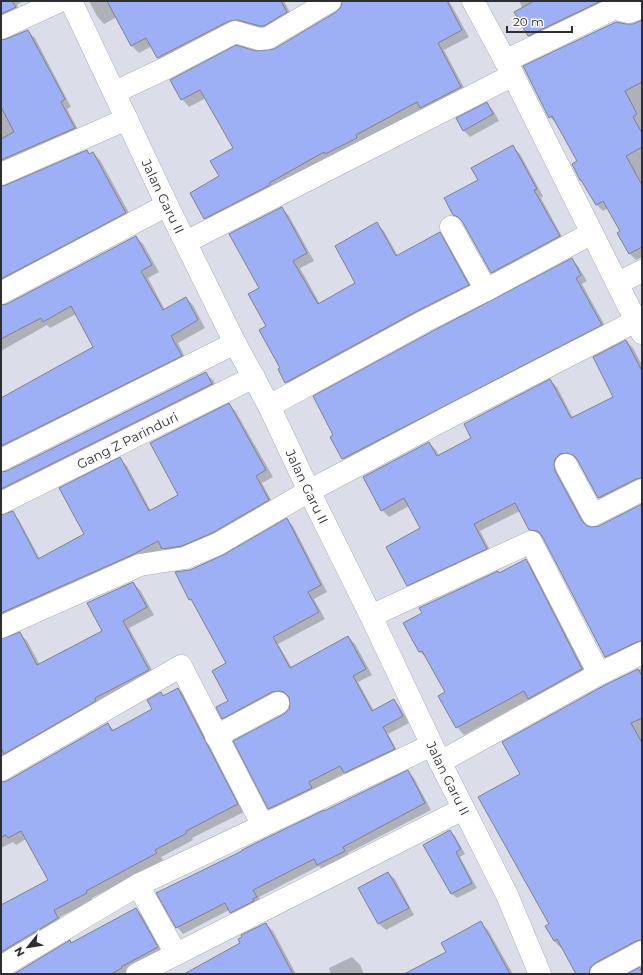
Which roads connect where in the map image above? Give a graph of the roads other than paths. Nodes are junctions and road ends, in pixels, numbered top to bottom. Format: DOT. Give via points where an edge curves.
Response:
graph roads {
  1 [pos="60,1"];
  2 [pos="71,1"];
  3 [pos="330,1"];
  4 [pos="473,1"];
  5 [pos="642,7"];
  6 [pos="1,28"];
  7 [pos="509,68"];
  8 [pos="115,92"];
  9 [pos="127,119"];
  10 [pos="1,174"];
  11 [pos="167,205"];
  12 [pos="451,227"];
  13 [pos="592,233"];
  14 [pos="186,242"];
  15 [pos="642,271"];
  16 [pos="618,283"];
  17 [pos="486,290"];
  18 [pos="1,292"];
  19 [pos="639,327"];
  20 [pos="235,343"];
  21 [pos="254,377"];
  22 [pos="269,406"];
  23 [pos="1,460"];
  24 [pos="566,465"];
  25 [pos="642,490"];
  26 [pos="309,491"];
  27 [pos="1,503"];
  28 [pos="371,616"];
  29 [pos="1,627"];
  30 [pos="642,653"];
  31 [pos="599,674"];
  32 [pos="278,703"];
  33 [pos="216,736"];
  34 [pos="436,753"];
  35 [pos="1,770"];
  36 [pos="463,809"];
  37 [pos="263,826"];
  38 [pos="138,885"];
  39 [pos="642,952"];
  40 [pos="176,954"];
  41 [pos="1,967"];
  42 [pos="536,973"];
  43 [pos="137,974"];
  44 [pos="601,974"];
  1 -- 6 [label="street"];
  2 -- 8 [label="street, Jalan Garu II"];
  3 -- 8 [label="street" via="268,38 259,39 235,32"];
  4 -- 7 [label="street"];
  5 -- 7 [label="street" via="628,12 613,9"];
  7 -- 13 [label="street"];
  7 -- 14 [label="street"];
  8 -- 9 [label="street, Jalan Garu II"];
  9 -- 10 [label="street"];
  9 -- 11 [label="street, Jalan Garu II"];
  11 -- 14 [label="street, Jalan Garu II"];
  11 -- 18 [label="street"];
  12 -- 17 [label="street"];
  13 -- 16 [label="street"];
  13 -- 17 [label="street"];
  14 -- 20 [label="street, Jalan Garu II"];
  15 -- 16 [label="street"];
  16 -- 19 [label="street"];
  17 -- 22 [label="street"];
  19 -- 26 [label="street" via="451,416"];
  20 -- 21 [label="street, Jalan Garu II"];
  20 -- 23 [label="street"];
  21 -- 22 [label="street, Jalan Garu II"];
  21 -- 27 [label="street, Gang Z Parinduri"];
  22 -- 26 [label="street, Jalan Garu II"];
  24 -- 25 [label="street" via="593,515"];
  26 -- 28 [label="street, Jalan Garu II"];
  26 -- 29 [label="street" via="218,544 185,558 140,565"];
  28 -- 31 [label="street" via="531,542"];
  28 -- 34 [label="street, Jalan Garu II"];
  30 -- 31 [label="street"];
  31 -- 34 [label="street"];
  32 -- 33 [label="street"];
  33 -- 35 [label="street" via="181,666"];
  33 -- 37 [label="street"];
  34 -- 36 [label="street, Jalan Garu II"];
  34 -- 37 [label="street"];
  36 -- 40 [label="street"];
  36 -- 42 [label="street, Jalan Garu II" via="507,896"];
  37 -- 38 [label="street"];
  38 -- 40 [label="street"];
  38 -- 41 [label="street"];
  39 -- 44 [label="street"];
  40 -- 43 [label="street"];
}
